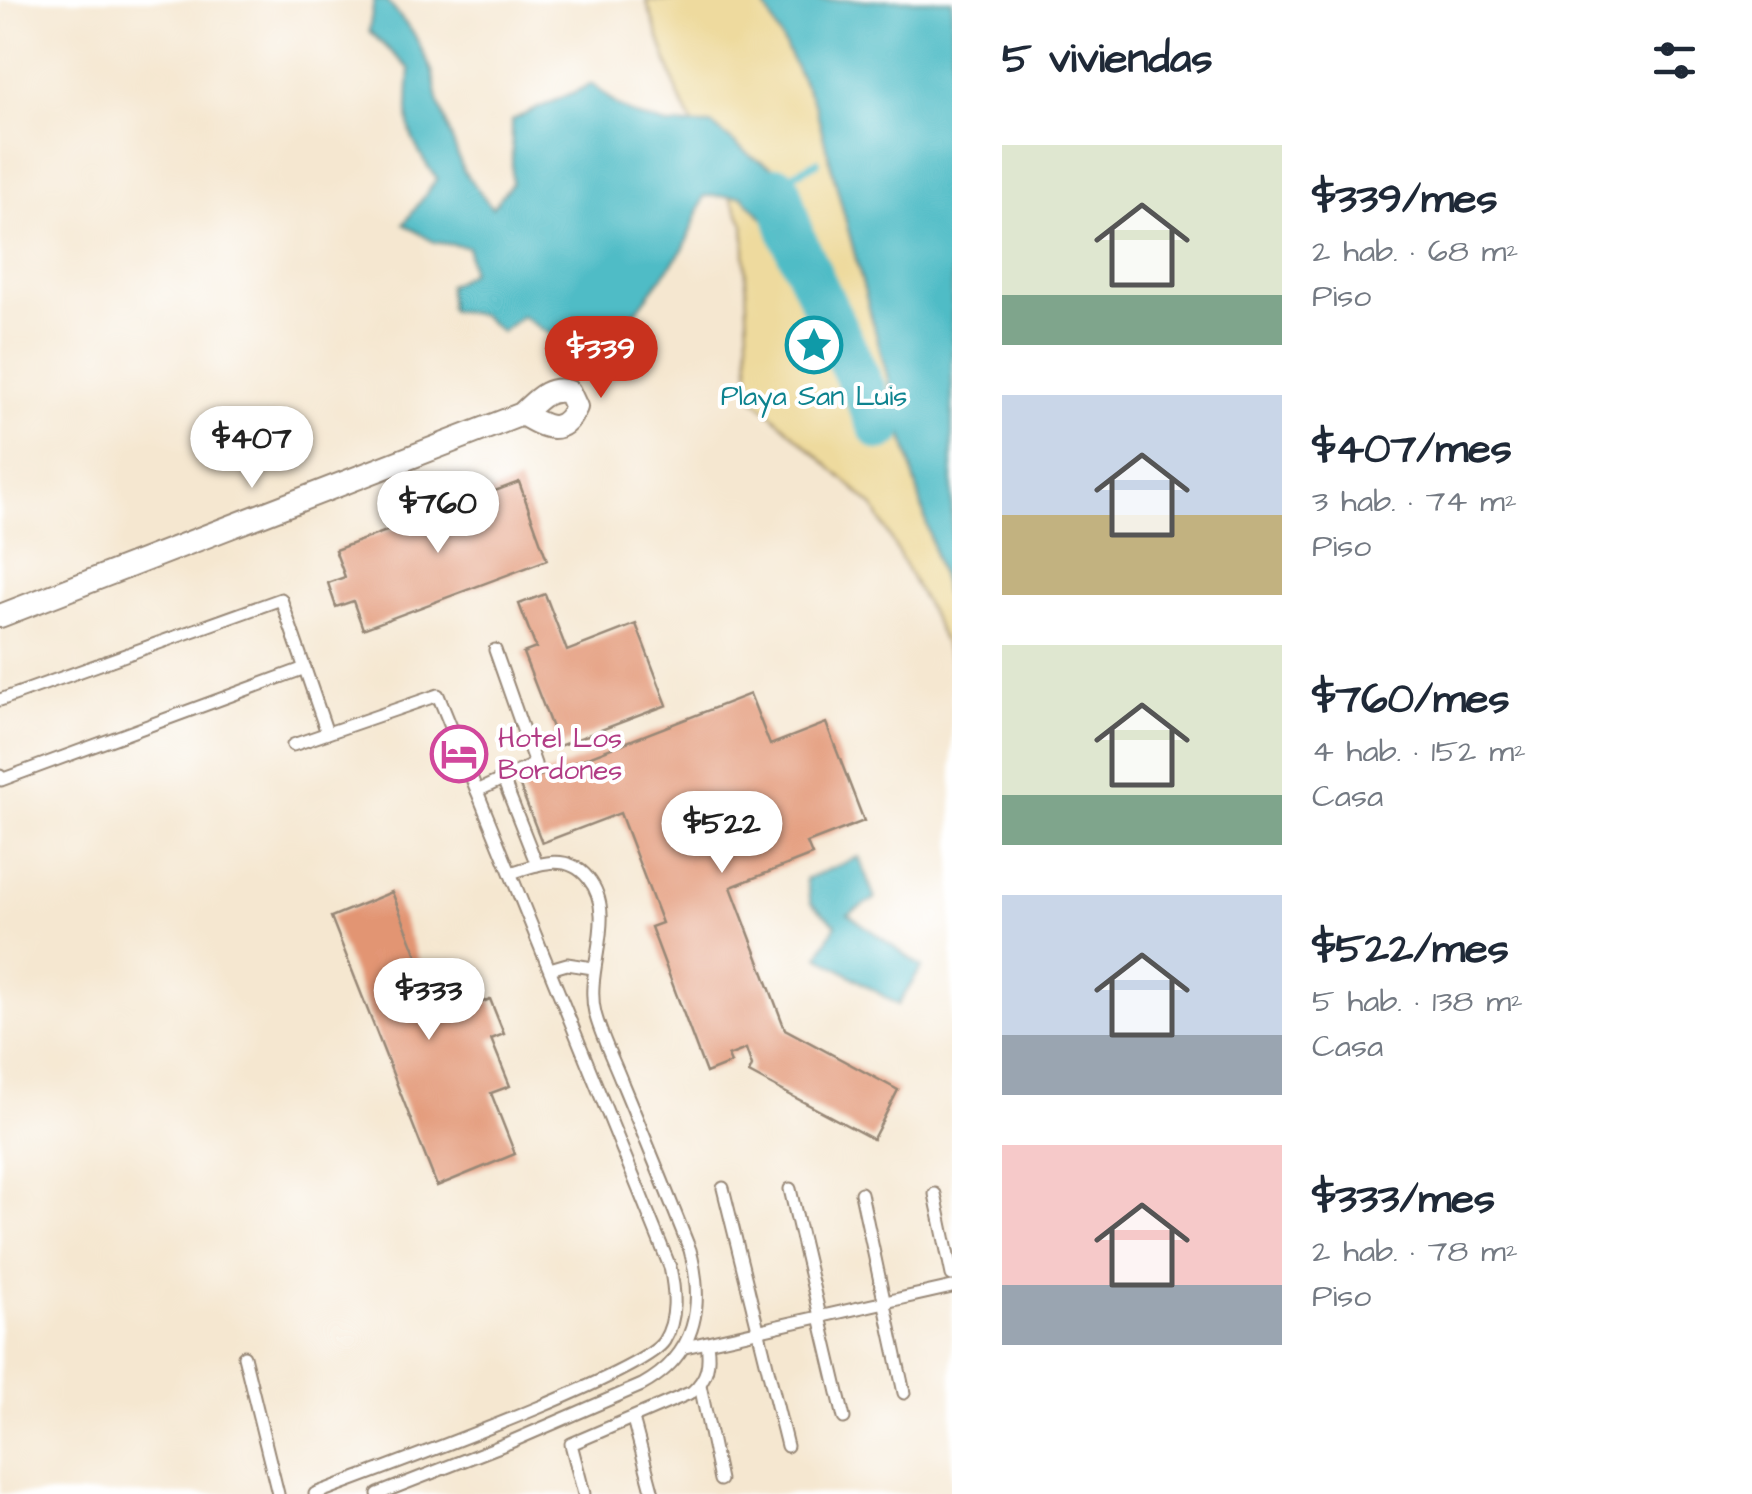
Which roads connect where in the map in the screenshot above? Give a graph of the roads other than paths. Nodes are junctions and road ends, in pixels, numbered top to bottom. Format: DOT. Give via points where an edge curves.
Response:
graph roads {
  1 [pos="522,414"];
  2 [pos="0,616"];
  3 [pos="495,650"];
  4 [pos="305,668"];
  5 [pos="0,700"];
  6 [pos="327,734"];
  7 [pos="294,745"];
  8 [pos="0,776"];
  9 [pos="503,779"];
  10 [pos="478,791"];
  11 [pos="536,865"];
  12 [pos="510,873"];
  13 [pos="592,968"];
  14 [pos="550,970"];
  15 [pos="723,1188"];
  16 [pos="790,1189"];
  17 [pos="860,1193"];
  18 [pos="934,1194"];
  19 [pos="952,1275"];
  20 [pos="952,1286"];
  21 [pos="884,1302"];
  22 [pos="820,1316"];
  23 [pos="758,1331"];
  24 [pos="707,1343"];
  25 [pos="685,1347"];
  26 [pos="244,1356"];
  27 [pos="700,1385"];
  28 [pos="904,1393"];
  29 [pos="844,1418"];
  30 [pos="633,1419"];
  31 [pos="786,1446"];
  32 [pos="720,1480"];
  33 [pos="278,1494"];
  34 [pos="315,1494"];
  35 [pos="378,1494"];
  36 [pos="584,1494"];
  37 [pos="654,1494"];
  1 -- 2 [label="street"];
  3 -- 9 [label="lane" via="535,764"];
  4 -- 5 [label="lane" via="281,599"];
  4 -- 6 [label="lane"];
  4 -- 8 [label="lane"];
  6 -- 7 [label="lane"];
  6 -- 10 [label="lane" via="438,695"];
  9 -- 10 [label="lane"];
  9 -- 11 [label="lane"];
  10 -- 12 [label="lane"];
  11 -- 12 [label="lane"];
  11 -- 13 [label="lane" via="572,863 590,879 600,902 601,934"];
  12 -- 14 [label="lane"];
  13 -- 14 [label="lane" via="567,964"];
  13 -- 25 [label="lane" via="595,1013 696,1273 694,1321"];
  14 -- 34 [label="lane" via="670,1267 676,1295 664,1341 633,1366"];
  15 -- 23 [label="lane"];
  16 -- 22 [label="lane"];
  17 -- 21 [label="lane"];
  18 -- 19 [label="lane"];
  20 -- 21 [label="lane"];
  21 -- 22 [label="lane"];
  21 -- 28 [label="lane"];
  22 -- 23 [label="lane"];
  22 -- 29 [label="lane"];
  23 -- 24 [label="lane"];
  23 -- 31 [label="lane"];
  24 -- 25 [label="lane"];
  24 -- 27 [label="lane"];
  25 -- 35 [label="lane" via="642,1385"];
  26 -- 33 [label="lane"];
  27 -- 30 [label="lane"];
  27 -- 32 [label="lane"];
  30 -- 36 [label="lane" via="572,1444"];
  30 -- 37 [label="lane"];
}
